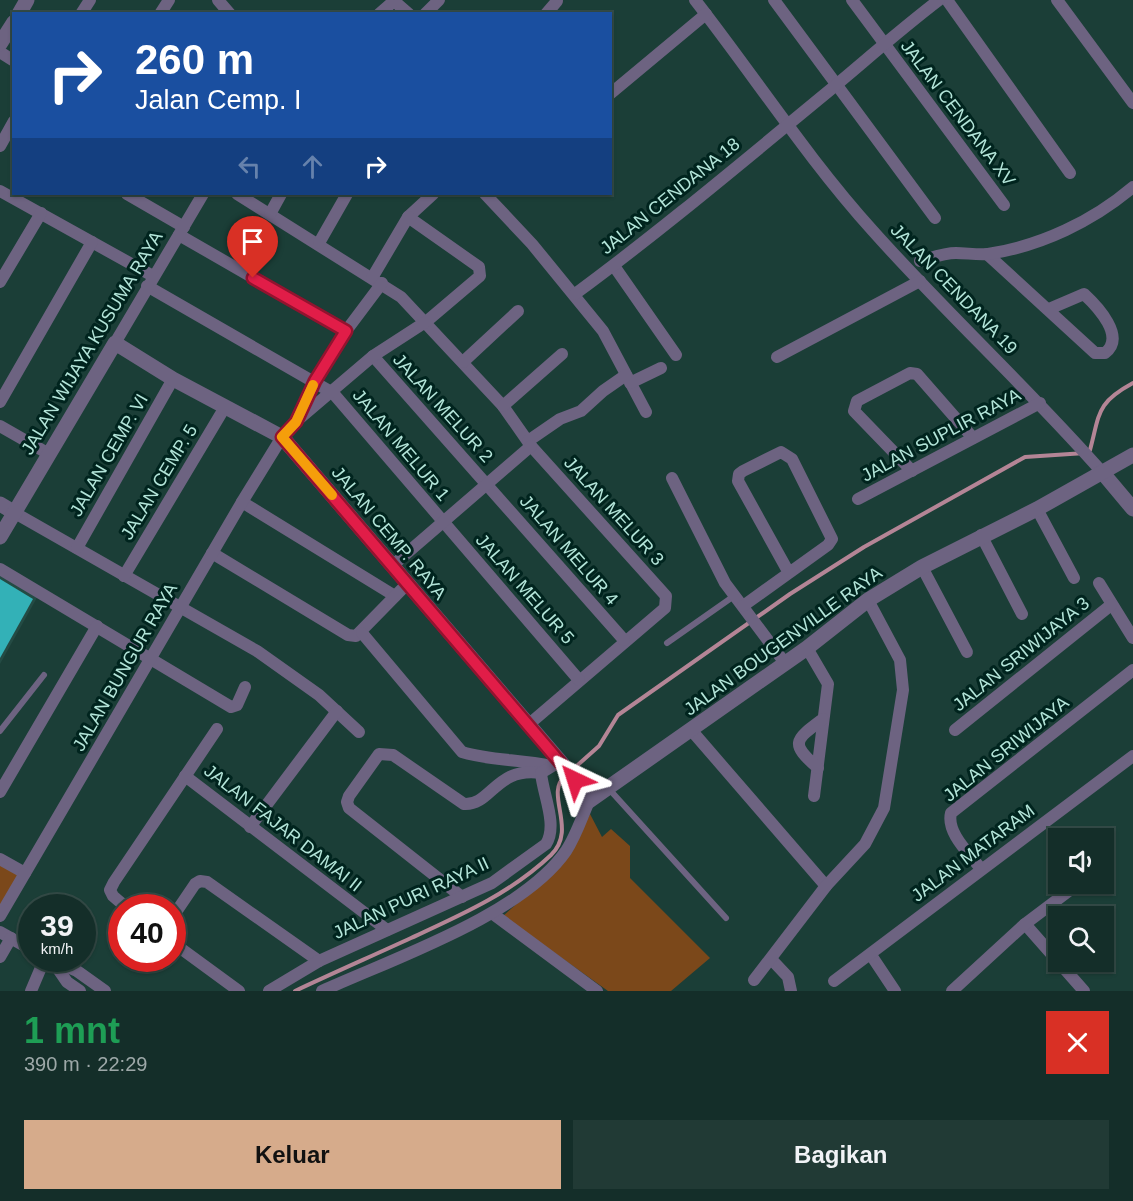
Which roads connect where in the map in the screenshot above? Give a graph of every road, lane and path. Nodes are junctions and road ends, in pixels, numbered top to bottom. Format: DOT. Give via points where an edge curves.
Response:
graph roads {
  1 [pos="218,0"];
  2 [pos="440,0"];
  3 [pos="695,0"];
  4 [pos="774,0"];
  5 [pos="852,0"];
  6 [pos="939,0"];
  7 [pos="947,0"];
  8 [pos="1057,0"];
  9 [pos="383,6"];
  10 [pos="228,12"];
  11 [pos="407,12"];
  12 [pos="427,12"];
  13 [pos="706,14"];
  14 [pos="12,25"];
  15 [pos="883,42"];
  16 [pos="0,44"];
  17 [pos="836,85"];
  18 [pos="612,92"];
  19 [pos="1133,103"];
  20 [pos="788,124"];
  21 [pos="12,126"];
  22 [pos="0,146"];
  23 [pos="1070,173"];
  24 [pos="1133,187"];
  25 [pos="0,191"];
  26 [pos="128,195"];
  27 [pos="202,195"];
  28 [pos="239,195"];
  29 [pos="280,195"];
  30 [pos="346,195"];
  31 [pos="433,195"];
  32 [pos="486,195"];
  33 [pos="1004,205"];
  34 [pos="41,213"];
  35 [pos="270,214"];
  36 [pos="408,217"];
  37 [pos="935,218"];
  38 [pos="181,231"];
  39 [pos="92,242"];
  40 [pos="320,243"];
  41 [pos="987,254"];
  42 [pos="920,261"];
  43 [pos="614,266"];
  44 [pos="150,281"];
  45 [pos="377,281"];
  46 [pos="920,281"];
  47 [pos="0,282"];
  48 [pos="575,294"];
  49 [pos="1049,309"];
  50 [pos="518,311"];
  51 [pos="427,321"];
  52 [pos="346,331"];
  53 [pos="115,343"];
  54 [pos="562,354"];
  55 [pos="676,354"];
  56 [pos="373,356"];
  57 [pos="777,357"];
  58 [pos="463,362"];
  59 [pos="662,368"];
  60 [pos="173,379"];
  61 [pos="628,379"];
  62 [pos="315,381"];
  63 [pos="333,393"];
  64 [pos="0,402"];
  65 [pos="1040,403"];
  66 [pos="503,406"];
  67 [pos="225,407"];
  68 [pos="646,412"];
  69 [pos="296,422"];
  70 [pos="0,426"];
  71 [pos="282,437"];
  72 [pos="973,438"];
  73 [pos="530,443"];
  74 [pos="49,454"];
  75 [pos="1133,455"];
  76 [pos="912,471"];
  77 [pos="1102,472"];
  78 [pos="672,478"];
  79 [pos="487,483"];
  80 [pos="858,499"];
  81 [pos="242,502"];
  82 [pos="0,504"];
  83 [pos="1037,509"];
  84 [pos="1133,509"];
  85 [pos="15,513"];
  86 [pos="443,522"];
  87 [pos="981,535"];
  88 [pos="0,537"];
  89 [pos="76,548"];
  90 [pos="212,553"];
  91 [pos="392,566"];
  92 [pos="922,567"];
  93 [pos="0,569"];
  94 [pos="789,573"];
  95 [pos="124,576"];
  96 [pos="1074,578"];
  97 [pos="1099,583"];
  98 [pos="407,584"];
  99 [pos="395,596"];
  100 [pos="734,597"];
  101 [pos="868,600"];
  102 [pos="1111,605"];
  103 [pos="180,608"];
  104 [pos="746,610"];
  105 [pos="1022,614"];
  106 [pos="97,626"];
  107 [pos="362,633"];
  108 [pos="1133,638"];
  109 [pos="624,640"];
  110 [pos="667,643"];
  111 [pos="807,648"];
  112 [pos="967,652"];
  113 [pos="150,657"];
  114 [pos="785,663"];
  115 [pos="1133,670"];
  116 [pos="44,675"];
  117 [pos="579,680"];
  118 [pos="245,687"];
  119 [pos="336,711"];
  120 [pos="823,719"];
  121 [pos="528,725"];
  122 [pos="217,729"];
  123 [pos="692,730"];
  124 [pos="955,730"];
  125 [pos="0,731"];
  126 [pos="359,732"];
  127 [pos="1133,756"];
  128 [pos="554,767"];
  129 [pos="818,768"];
  130 [pos="185,776"];
  131 [pos="608,788"];
  132 [pos="0,792"];
  133 [pos="814,796"];
  134 [pos="590,801"];
  135 [pos="250,827"];
  136 [pos="0,859"];
  137 [pos="981,869"];
  138 [pos="25,873"];
  139 [pos="826,886"];
  140 [pos="112,894"];
  141 [pos="1065,894"];
  142 [pos="186,897"];
  143 [pos="462,897"];
  144 [pos="493,914"];
  145 [pos="0,916"];
  146 [pos="726,918"];
  147 [pos="1025,924"];
  148 [pos="387,930"];
  149 [pos="6,935"];
  150 [pos="186,952"];
  151 [pos="871,955"];
  152 [pos="0,957"];
  153 [pos="772,960"];
  154 [pos="319,961"];
  155 [pos="42,972"];
  156 [pos="59,972"];
  157 [pos="78,972"];
  158 [pos="754,980"];
  159 [pos="834,981"];
  160 [pos="31,991"];
  161 [pos="80,991"];
  162 [pos="105,991"];
  163 [pos="239,991"];
  164 [pos="269,991"];
  165 [pos="322,991"];
  166 [pos="597,991"];
  167 [pos="791,991"];
  168 [pos="895,991"];
  169 [pos="952,991"];
  170 [pos="1084,991"];
  1 -- 10 [label="street"];
  2 -- 12 [label="street"];
  3 -- 13 [label="street, JALAN CENDANA 19"];
  4 -- 17 [label="street"];
  5 -- 15 [label="street, JALAN CENDANA XV"];
  6 -- 15 [label="street, JALAN CENDANA 18"];
  7 -- 23 [label="street"];
  8 -- 19 [label="street"];
  9 -- 11 [label="street" via="394,1"];
  13 -- 18 [label="street"];
  13 -- 20 [label="street, JALAN CENDANA 19"];
  14 -- 16 [label="street"];
  15 -- 17 [label="street, JALAN CENDANA 18"];
  15 -- 33 [label="street, JALAN CENDANA XV"];
  17 -- 20 [label="street, JALAN CENDANA 18"];
  17 -- 37 [label="street"];
  20 -- 43 [label="street, JALAN CENDANA 18"];
  20 -- 46 [label="street, JALAN CENDANA 19" via="871,230"];
  21 -- 22 [label="street"];
  24 -- 41 [label="street" via="1082,223"];
  25 -- 34 [label="street, JALAN MELUR 1"];
  26 -- 38 [label="street"];
  27 -- 38 [label="street, JALAN WIJAYA KUSUMA RAYA"];
  28 -- 35 [label="street, JALAN MELUR 3"];
  29 -- 35 [label="street"];
  30 -- 40 [label="street"];
  31 -- 36 [label="street"];
  32 -- 48 [label="street"];
  34 -- 39 [label="street, JALAN MELUR 1"];
  34 -- 47 [label="street"];
  35 -- 40 [label="street, JALAN MELUR 3"];
  36 -- 45 [label="street"];
  36 -- 51 [label="street" via="479,267 481,274"];
  38 -- 44 [label="street, JALAN WIJAYA KUSUMA RAYA"];
  38 -- 52 [label="street"];
  39 -- 44 [label="street, JALAN MELUR 1"];
  39 -- 64 [label="street"];
  40 -- 45 [label="street, JALAN MELUR 3"];
  41 -- 42 [label="street" via="952,253"];
  41 -- 49 [label="street"];
  43 -- 48 [label="street, JALAN CENDANA 18"];
  43 -- 55 [label="street"];
  44 -- 53 [label="street, JALAN WIJAYA KUSUMA RAYA"];
  44 -- 62 [label="street, JALAN MELUR 1"];
  45 -- 51 [label="street, JALAN MELUR 3"];
  45 -- 52 [label="street"];
  46 -- 57 [label="street"];
  46 -- 65 [label="street, JALAN CENDANA 19"];
  48 -- 61 [label="street" via="603,331"];
  49 -- 49 [label="street" via="1095,353 1105,353 1112,347 1112,331 1084,294"];
  50 -- 58 [label="street"];
  51 -- 56 [label="street"];
  51 -- 58 [label="street, JALAN MELUR 3"];
  52 -- 62 [label="street"];
  53 -- 60 [label="street, JALAN CEMP. RAYA"];
  53 -- 74 [label="street, JALAN WIJAYA KUSUMA RAYA"];
  54 -- 66 [label="street"];
  56 -- 63 [label="street"];
  56 -- 79 [label="street, JALAN MELUR 2"];
  58 -- 66 [label="street, JALAN MELUR 3"];
  59 -- 61 [label="street"];
  60 -- 67 [label="street, JALAN CEMP. RAYA"];
  60 -- 89 [label="street, JALAN CEMP. VI"];
  61 -- 68 [label="street"];
  61 -- 73 [label="street" via="603,391 581,411 552,423"];
  62 -- 63 [label="street, JALAN MELUR 1"];
  62 -- 69 [label="street"];
  63 -- 69 [label="street"];
  63 -- 86 [label="street, JALAN MELUR 1"];
  65 -- 72 [label="street, JALAN SUPLIR RAYA"];
  65 -- 77 [label="street, JALAN CENDANA 19"];
  66 -- 73 [label="street, JALAN MELUR 3"];
  67 -- 71 [label="street, JALAN CEMP. RAYA"];
  67 -- 95 [label="street, JALAN CEMP. 5"];
  69 -- 71 [label="street, JALAN BUNGUR RAYA"];
  70 -- 74 [label="street"];
  71 -- 81 [label="street, JALAN BUNGUR RAYA"];
  71 -- 91 [label="street, JALAN CEMP. RAYA"];
  72 -- 76 [label="street, JALAN SUPLIR RAYA"];
  72 -- 76 [label="street" via="917,374 910,373 857,401 855,411"];
  73 -- 79 [label="street"];
  73 -- 109 [label="street, JALAN MELUR 3" via="666,597 668,603"];
  74 -- 85 [label="street, JALAN WIJAYA KUSUMA RAYA"];
  75 -- 77 [label="street, JALAN BOUGENVILLE RAYA"];
  76 -- 80 [label="street, JALAN SUPLIR RAYA"];
  77 -- 83 [label="street, JALAN BOUGENVILLE RAYA"];
  77 -- 84 [label="street"];
  78 -- 100 [label="street"];
  79 -- 86 [label="street"];
  79 -- 109 [label="street, JALAN MELUR 4"];
  81 -- 90 [label="street, JALAN BUNGUR RAYA"];
  81 -- 99 [label="street"];
  82 -- 85 [label="street"];
  83 -- 87 [label="street, JALAN BOUGENVILLE RAYA"];
  83 -- 96 [label="street"];
  85 -- 88 [label="street, JALAN WIJAYA KUSUMA RAYA"];
  85 -- 89 [label="street"];
  86 -- 91 [label="street"];
  86 -- 117 [label="street, JALAN MELUR 5"];
  87 -- 92 [label="street, JALAN BOUGENVILLE RAYA"];
  87 -- 105 [label="street"];
  89 -- 95 [label="street"];
  90 -- 103 [label="street, JALAN BUNGUR RAYA"];
  90 -- 107 [label="street" via="348,635"];
  91 -- 98 [label="street, JALAN CEMP. RAYA"];
  92 -- 101 [label="street, JALAN BOUGENVILLE RAYA"];
  92 -- 112 [label="street"];
  93 -- 106 [label="street"];
  94 -- 94 [label="street" via="738,481 743,471 781,452 792,459 832,539"];
  94 -- 104 [label="street"];
  95 -- 103 [label="street"];
  97 -- 102 [label="street"];
  98 -- 99 [label="street"];
  98 -- 121 [label="street, JALAN CEMP. RAYA"];
  99 -- 107 [label="street"];
  100 -- 104 [label="street"];
  100 -- 110 [label="lane"];
  101 -- 111 [label="street, JALAN BOUGENVILLE RAYA"];
  101 -- 139 [label="street" via="900,660 903,690 884,808 864,844"];
  102 -- 108 [label="street"];
  102 -- 124 [label="street, JALAN SRIWIJAYA 3"];
  103 -- 113 [label="street, JALAN BUNGUR RAYA"];
  103 -- 119 [label="street" via="256,651"];
  104 -- 114 [label="street"];
  106 -- 113 [label="street"];
  106 -- 132 [label="street"];
  107 -- 128 [label="street" via="462,752 480,758 527,760"];
  109 -- 117 [label="street"];
  111 -- 114 [label="street, JALAN BOUGENVILLE RAYA"];
  111 -- 120 [label="street" via="828,684"];
  113 -- 118 [label="street" via="231,707 237,705"];
  113 -- 138 [label="street, JALAN BUNGUR RAYA"];
  114 -- 123 [label="street, JALAN BOUGENVILLE RAYA"];
  115 -- 137 [label="street, JALAN SRIWIJAYA" via="951,813 953,832"];
  116 -- 125 [label="lane"];
  117 -- 121 [label="street"];
  119 -- 126 [label="street"];
  119 -- 135 [label="street"];
  120 -- 129 [label="street"];
  120 -- 129 [label="street" via="803,734 798,747"];
  121 -- 128 [label="street, JALAN CEMP. RAYA"];
  122 -- 130 [label="street"];
  123 -- 131 [label="street, JALAN BOUGENVILLE RAYA"];
  123 -- 139 [label="street"];
  127 -- 137 [label="street, JALAN MATARAM"];
  128 -- 134 [label="street, JALAN CEMP. RAYA" via="575,780"];
  128 -- 143 [label="street, JALAN PURI RAYA II" via="551,837 492,883"];
  128 -- 143 [label="street" via="512,775 477,802 464,804 393,755 379,754 348,796 349,808"];
  129 -- 133 [label="street"];
  130 -- 135 [label="street, JALAN FAJAR DAMAI II"];
  130 -- 140 [label="street" via="110,890"];
  131 -- 134 [label="street, JALAN BOUGENVILLE RAYA"];
  131 -- 146 [label="lane"];
  134 -- 144 [label="street" via="566,851 547,872"];
  135 -- 148 [label="street, JALAN FAJAR DAMAI II"];
  136 -- 138 [label="street"];
  137 -- 151 [label="street, JALAN MATARAM"];
  138 -- 145 [label="street, JALAN BUNGUR RAYA"];
  139 -- 153 [label="street"];
  141 -- 147 [label="street"];
  142 -- 154 [label="street" via="195,884 207,882"];
  143 -- 148 [label="street, JALAN PURI RAYA II"];
  144 -- 165 [label="street"];
  144 -- 166 [label="street"];
  147 -- 169 [label="street"];
  147 -- 170 [label="street"];
  148 -- 154 [label="street, JALAN PURI RAYA II"];
  149 -- 152 [label="street"];
  150 -- 163 [label="street"];
  151 -- 159 [label="street, JALAN MATARAM"];
  151 -- 168 [label="street"];
  153 -- 158 [label="street"];
  153 -- 167 [label="street" via="788,976"];
  154 -- 164 [label="street, JALAN PURI RAYA II"];
  155 -- 160 [label="street"];
  156 -- 161 [label="street"];
  157 -- 162 [label="street"];
}
